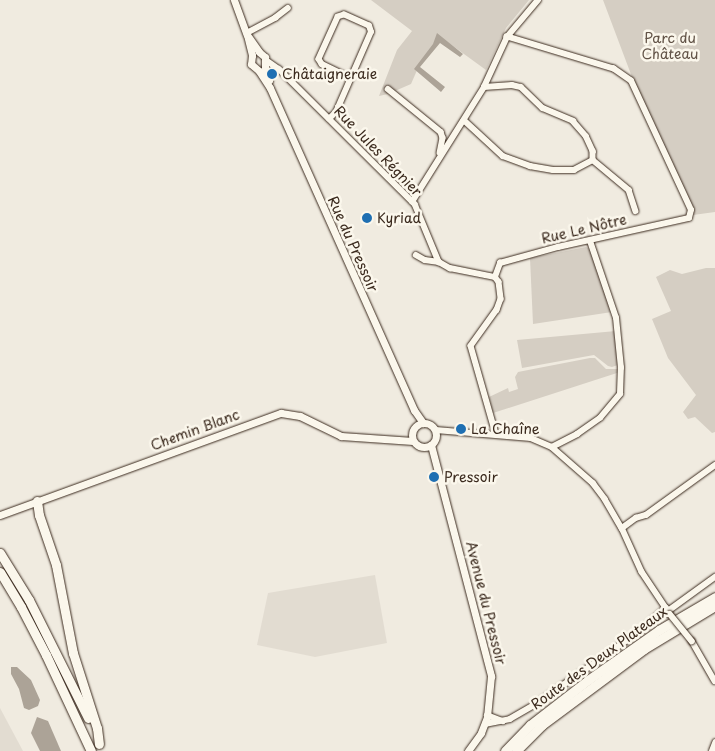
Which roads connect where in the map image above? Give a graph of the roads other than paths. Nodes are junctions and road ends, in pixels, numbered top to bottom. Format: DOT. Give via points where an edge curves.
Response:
graph roads {
  1 [pos="234,0"];
  2 [pos="538,0"];
  3 [pos="288,8"];
  4 [pos="247,34"];
  5 [pos="507,37"];
  6 [pos="255,54"];
  7 [pos="265,62"];
  8 [pos="256,68"];
  9 [pos="351,78"];
  10 [pos="484,87"];
  11 [pos="270,88"];
  12 [pos="388,90"];
  13 [pos="329,119"];
  14 [pos="464,120"];
  15 [pos="438,160"];
  16 [pos="593,160"];
  17 [pos="412,202"];
  18 [pos="636,211"];
  19 [pos="590,241"];
  20 [pos="416,255"];
  21 [pos="439,262"];
  22 [pos="495,277"];
  23 [pos="414,410"];
  24 [pos="423,422"];
  25 [pos="415,427"];
  26 [pos="436,433"];
  27 [pos="496,434"];
  28 [pos="413,438"];
  29 [pos="428,446"];
  30 [pos="552,447"];
  31 [pos="715,465"];
  32 [pos="37,501"];
  33 [pos="0,515"];
  34 [pos="622,528"];
  35 [pos="0,554"];
  36 [pos="0,572"];
  37 [pos="715,577"];
  38 [pos="715,597"];
  39 [pos="715,606"];
  40 [pos="668,611"];
  41 [pos="605,677"];
  42 [pos="715,681"];
  43 [pos="550,708"];
  44 [pos="487,715"];
  45 [pos="502,721"];
  46 [pos="484,724"];
  47 [pos="715,743"];
  48 [pos="101,748"];
  49 [pos="91,751"];
  50 [pos="468,751"];
  51 [pos="498,751"];
  52 [pos="505,751"];
  53 [pos="516,751"];
  54 [pos="523,751"];
  55 [pos="712,751"];
  1 -- 4 [label="street"];
  2 -- 5 [label="street"];
  3 -- 4 [label="street"];
  4 -- 6 [label="street"];
  5 -- 10 [label="street"];
  5 -- 19 [label="street, Rue Le Nôtre" via="614,69 631,81 691,210 689,218"];
  6 -- 7 [label="street"];
  6 -- 8 [label="street, Rue du Pressoir" via="250,64"];
  7 -- 8 [label="street"];
  7 -- 11 [label="street, Rue du Pressoir"];
  7 -- 13 [label="street, Rue Jules Régnier" via="279,69"];
  8 -- 11 [label="street, Rue du Pressoir"];
  9 -- 9 [label="street" via="371,32 369,26 344,15 338,17 320,58 322,64"];
  9 -- 13 [label="street" via="336,112"];
  10 -- 14 [label="street"];
  10 -- 16 [label="street" via="522,87 543,108 574,121 586,136"];
  11 -- 23 [label="street, Rue du Pressoir"];
  12 -- 15 [label="street" via="441,132 443,143"];
  13 -- 17 [label="street, Rue Jules Régnier"];
  14 -- 15 [label="street"];
  14 -- 16 [label="street" via="503,156 530,166 574,170"];
  15 -- 17 [label="street"];
  16 -- 18 [label="street" via="629,190"];
  17 -- 21 [label="street, Rue Jules Régnier"];
  19 -- 22 [label="street, Rue Le Nôtre" via="500,263"];
  19 -- 30 [label="street" via="616,318 620,394 600,418"];
  20 -- 21 [label="street"];
  21 -- 22 [label="street" via="450,268"];
  22 -- 27 [label="street" via="501,289 501,299 497,310 471,346"];
  23 -- 24 [label="street, Rue du Pressoir"];
  23 -- 25 [label="street, Rue du Pressoir"];
  24 -- 25 [label="street"];
  24 -- 26 [label="street" via="431,424"];
  25 -- 28 [label="street"];
  26 -- 27 [label="street"];
  26 -- 29 [label="street"];
  27 -- 30 [label="street" via="531,438"];
  28 -- 29 [label="street"];
  28 -- 32 [label="street, Chemin Blanc" via="341,436 300,416 281,413"];
  29 -- 44 [label="street, Avenue du Pressoir" via="436,458 491,676"];
  30 -- 34 [label="street" via="593,483"];
  31 -- 34 [label="street" via="646,515"];
  32 -- 33 [label="street, Chemin Blanc"];
  32 -- 48 [label="main road" via="56,565 73,653"];
  34 -- 40 [label="street" via="642,572"];
  35 -- 48 [label="main road" via="56,650"];
  36 -- 49 [label="main road" via="46,655"];
  37 -- 40 [label="street"];
  38 -- 43 [label="main road, Route des Deux Plateaux" via="659,630"];
  39 -- 41 [label="main road, Route des Deux Plateaux" via="660,638"];
  40 -- 42 [label="street, bridge" via="692,641"];
  40 -- 45 [label="street" via="530,708"];
  41 -- 53 [label="main road, Route des Deux Plateaux" via="542,725"];
  41 -- 54 [label="main road" via="597,689 547,727"];
  43 -- 51 [label="main road" via="539,713"];
  43 -- 52 [label="main road, Route des Deux Plateaux"];
  44 -- 45 [label="street"];
  44 -- 46 [label="street, Avenue du Pressoir"];
  45 -- 46 [label="street"];
  46 -- 50 [label="street, Avenue du Pressoir"];
  47 -- 55 [label="street"];
}
